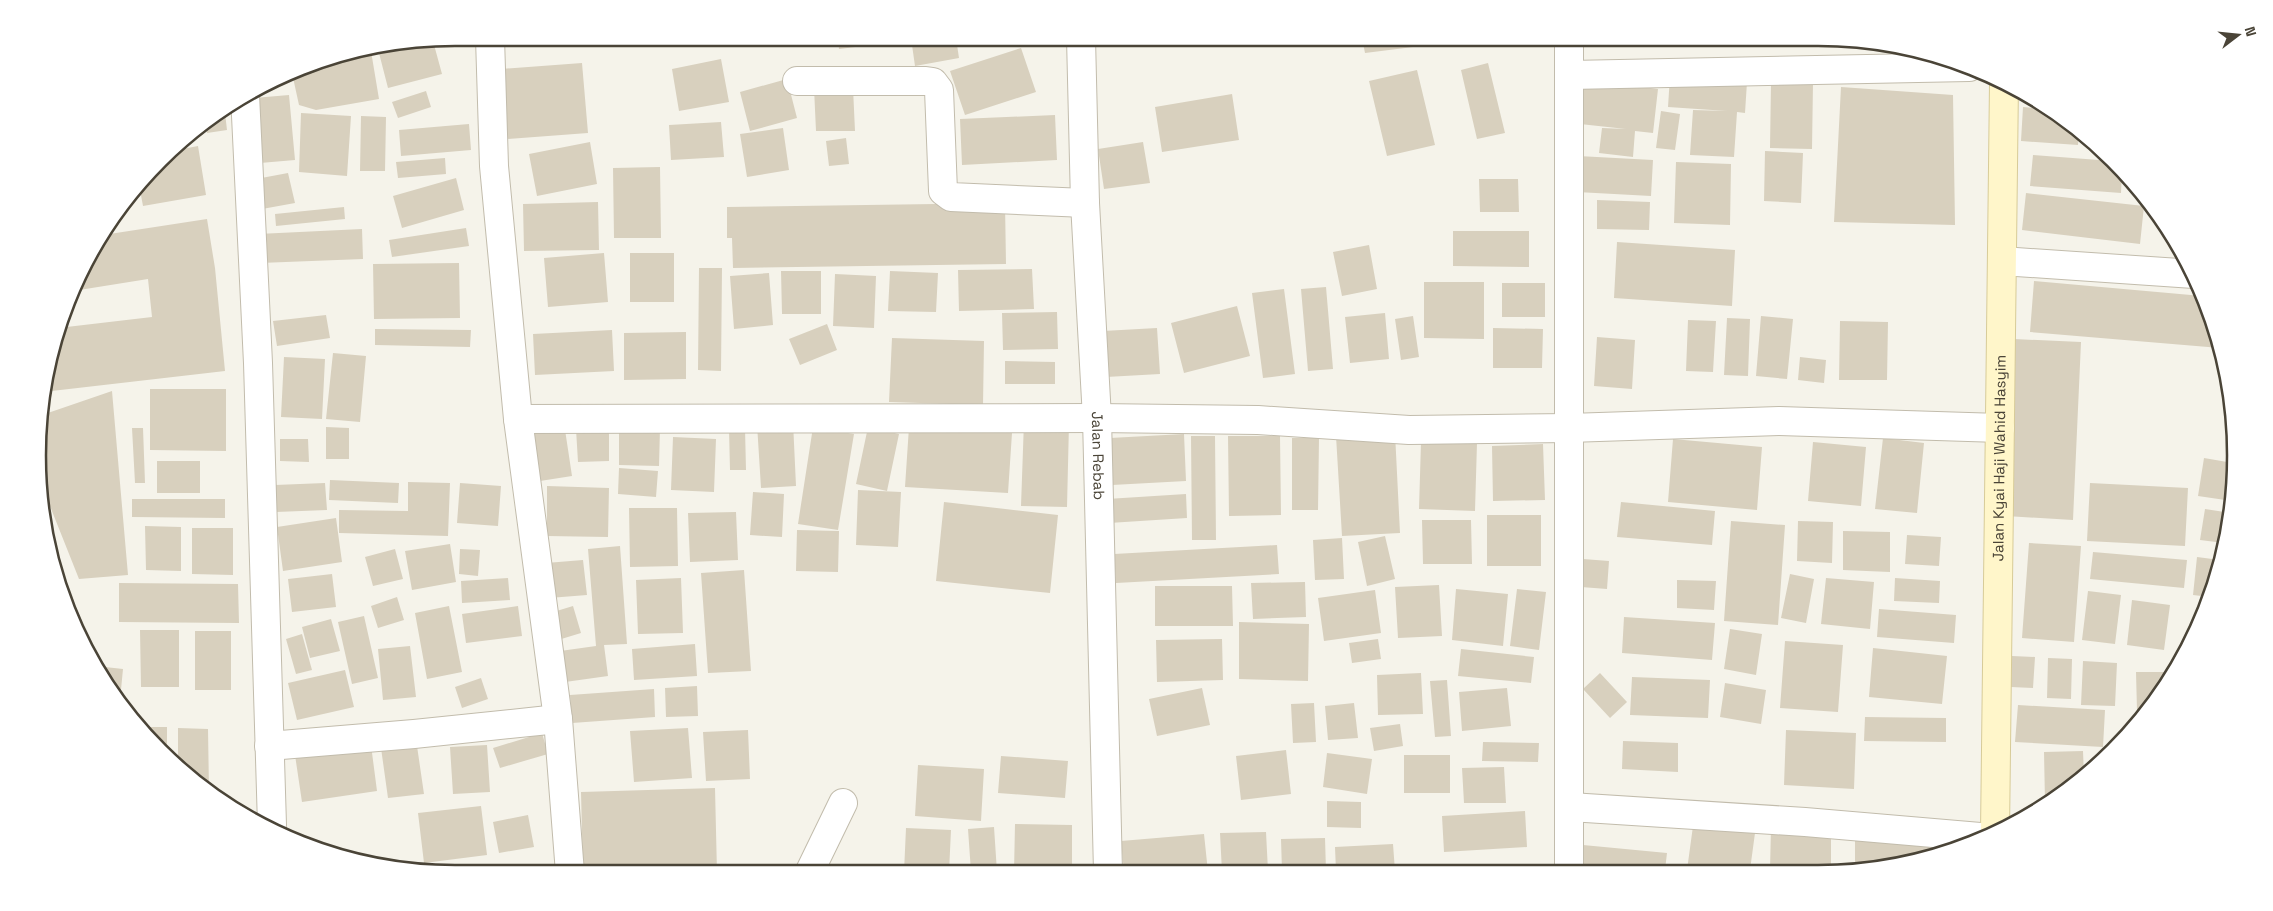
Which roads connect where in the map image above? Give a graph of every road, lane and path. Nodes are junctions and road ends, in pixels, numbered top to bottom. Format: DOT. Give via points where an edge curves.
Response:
graph roads {
  1 [pos="490,46"];
  2 [pos="1081,46"];
  3 [pos="1569,46"];
  4 [pos="1947,67"];
  5 [pos="1570,76"];
  6 [pos="797,81"];
  7 [pos="2004,91"];
  8 [pos="245,104"];
  9 [pos="1085,203"];
  10 [pos="2002,261"];
  11 [pos="2185,273"];
  12 [pos="1097,418"];
  13 [pos="518,419"];
  14 [pos="1569,428"];
  15 [pos="2000,428"];
  16 [pos="558,719"];
  17 [pos="270,746"];
  18 [pos="843,803"];
  19 [pos="1570,807"];
  20 [pos="272,822"];
  21 [pos="1995,825"];
  22 [pos="1968,836"];
  23 [pos="569,865"];
  24 [pos="814,865"];
  25 [pos="1108,865"];
  26 [pos="1570,865"];
  1 -- 13 [label="street" via="494,166"];
  2 -- 9 [label="street, Jalan Rebab"];
  3 -- 5 [label="street"];
  4 -- 5 [label="street"];
  5 -- 14 [label="street"];
  6 -- 9 [label="street" via="933,82 939,90 944,191 951,197"];
  7 -- 10 [label="main road, Jalan Kyai Haji Wahid Hasyim"];
  8 -- 17 [label="street" via="258,363"];
  9 -- 12 [label="street, Jalan Rebab"];
  10 -- 11 [label="street"];
  10 -- 15 [label="main road, Jalan Kyai Haji Wahid Hasyim"];
  12 -- 13 [label="street"];
  12 -- 14 [label="street" via="1258,420 1409,430"];
  12 -- 25 [label="street, Jalan Rebab"];
  13 -- 16 [label="street"];
  14 -- 15 [label="street" via="1779,421"];
  14 -- 19 [label="street"];
  15 -- 21 [label="main road, Jalan Kyai Haji Wahid Hasyim"];
  16 -- 17 [label="street"];
  16 -- 23 [label="street"];
  17 -- 20 [label="street"];
  18 -- 24 [label="street"];
  19 -- 22 [label="street"];
  19 -- 26 [label="street"];
}
